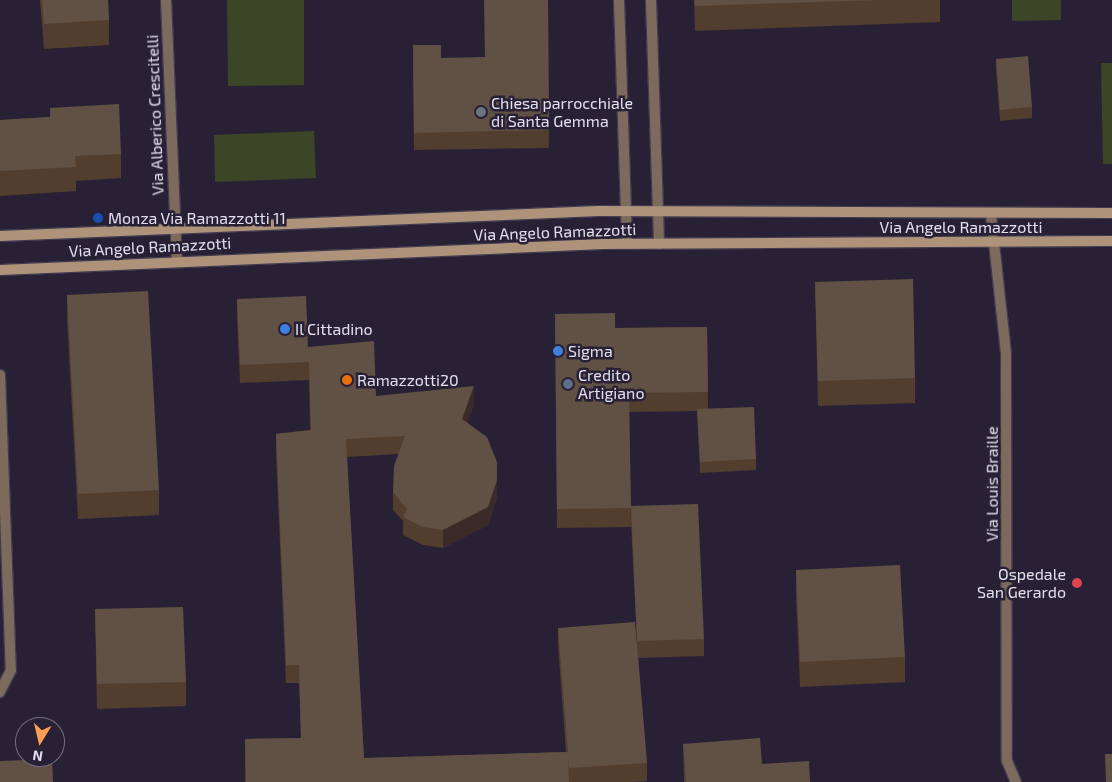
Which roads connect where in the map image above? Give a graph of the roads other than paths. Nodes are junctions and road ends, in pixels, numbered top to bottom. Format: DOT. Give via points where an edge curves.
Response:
graph roads {
  1 [pos="166,0"];
  2 [pos="619,0"];
  3 [pos="651,0"];
  4 [pos="626,211"];
  5 [pos="657,212"];
  6 [pos="1112,213"];
  7 [pos="991,215"];
  8 [pos="175,228"];
  9 [pos="0,236"];
  10 [pos="1112,241"];
  11 [pos="993,242"];
  12 [pos="626,244"];
  13 [pos="659,244"];
  14 [pos="177,260"];
  15 [pos="0,270"];
  16 [pos="0,375"];
  17 [pos="0,692"];
  18 [pos="1016,782"];
  1 -- 8 [label="street, Via Alberico Crescitelli"];
  2 -- 4 [label="street"];
  3 -- 5 [label="street"];
  4 -- 5 [label="street, Via Angelo Ramazzotti"];
  4 -- 8 [label="street, Via Angelo Ramazzotti"];
  4 -- 12 [label="street"];
  5 -- 7 [label="street, Via Angelo Ramazzotti"];
  5 -- 13 [label="street"];
  6 -- 7 [label="street, Via Angelo Ramazzotti"];
  7 -- 11 [label="street, Via Louis Braille"];
  8 -- 9 [label="street, Via Angelo Ramazzotti"];
  8 -- 14 [label="street, Via Alberico Crescitelli"];
  10 -- 11 [label="street, Via Angelo Ramazzotti"];
  11 -- 13 [label="street, Via Angelo Ramazzotti"];
  11 -- 18 [label="street, Via Louis Braille" via="1006,354 1007,761"];
  12 -- 13 [label="street, Via Angelo Ramazzotti"];
  12 -- 14 [label="street, Via Angelo Ramazzotti"];
  14 -- 15 [label="street, Via Angelo Ramazzotti"];
  16 -- 17 [label="street" via="11,670"];
}
